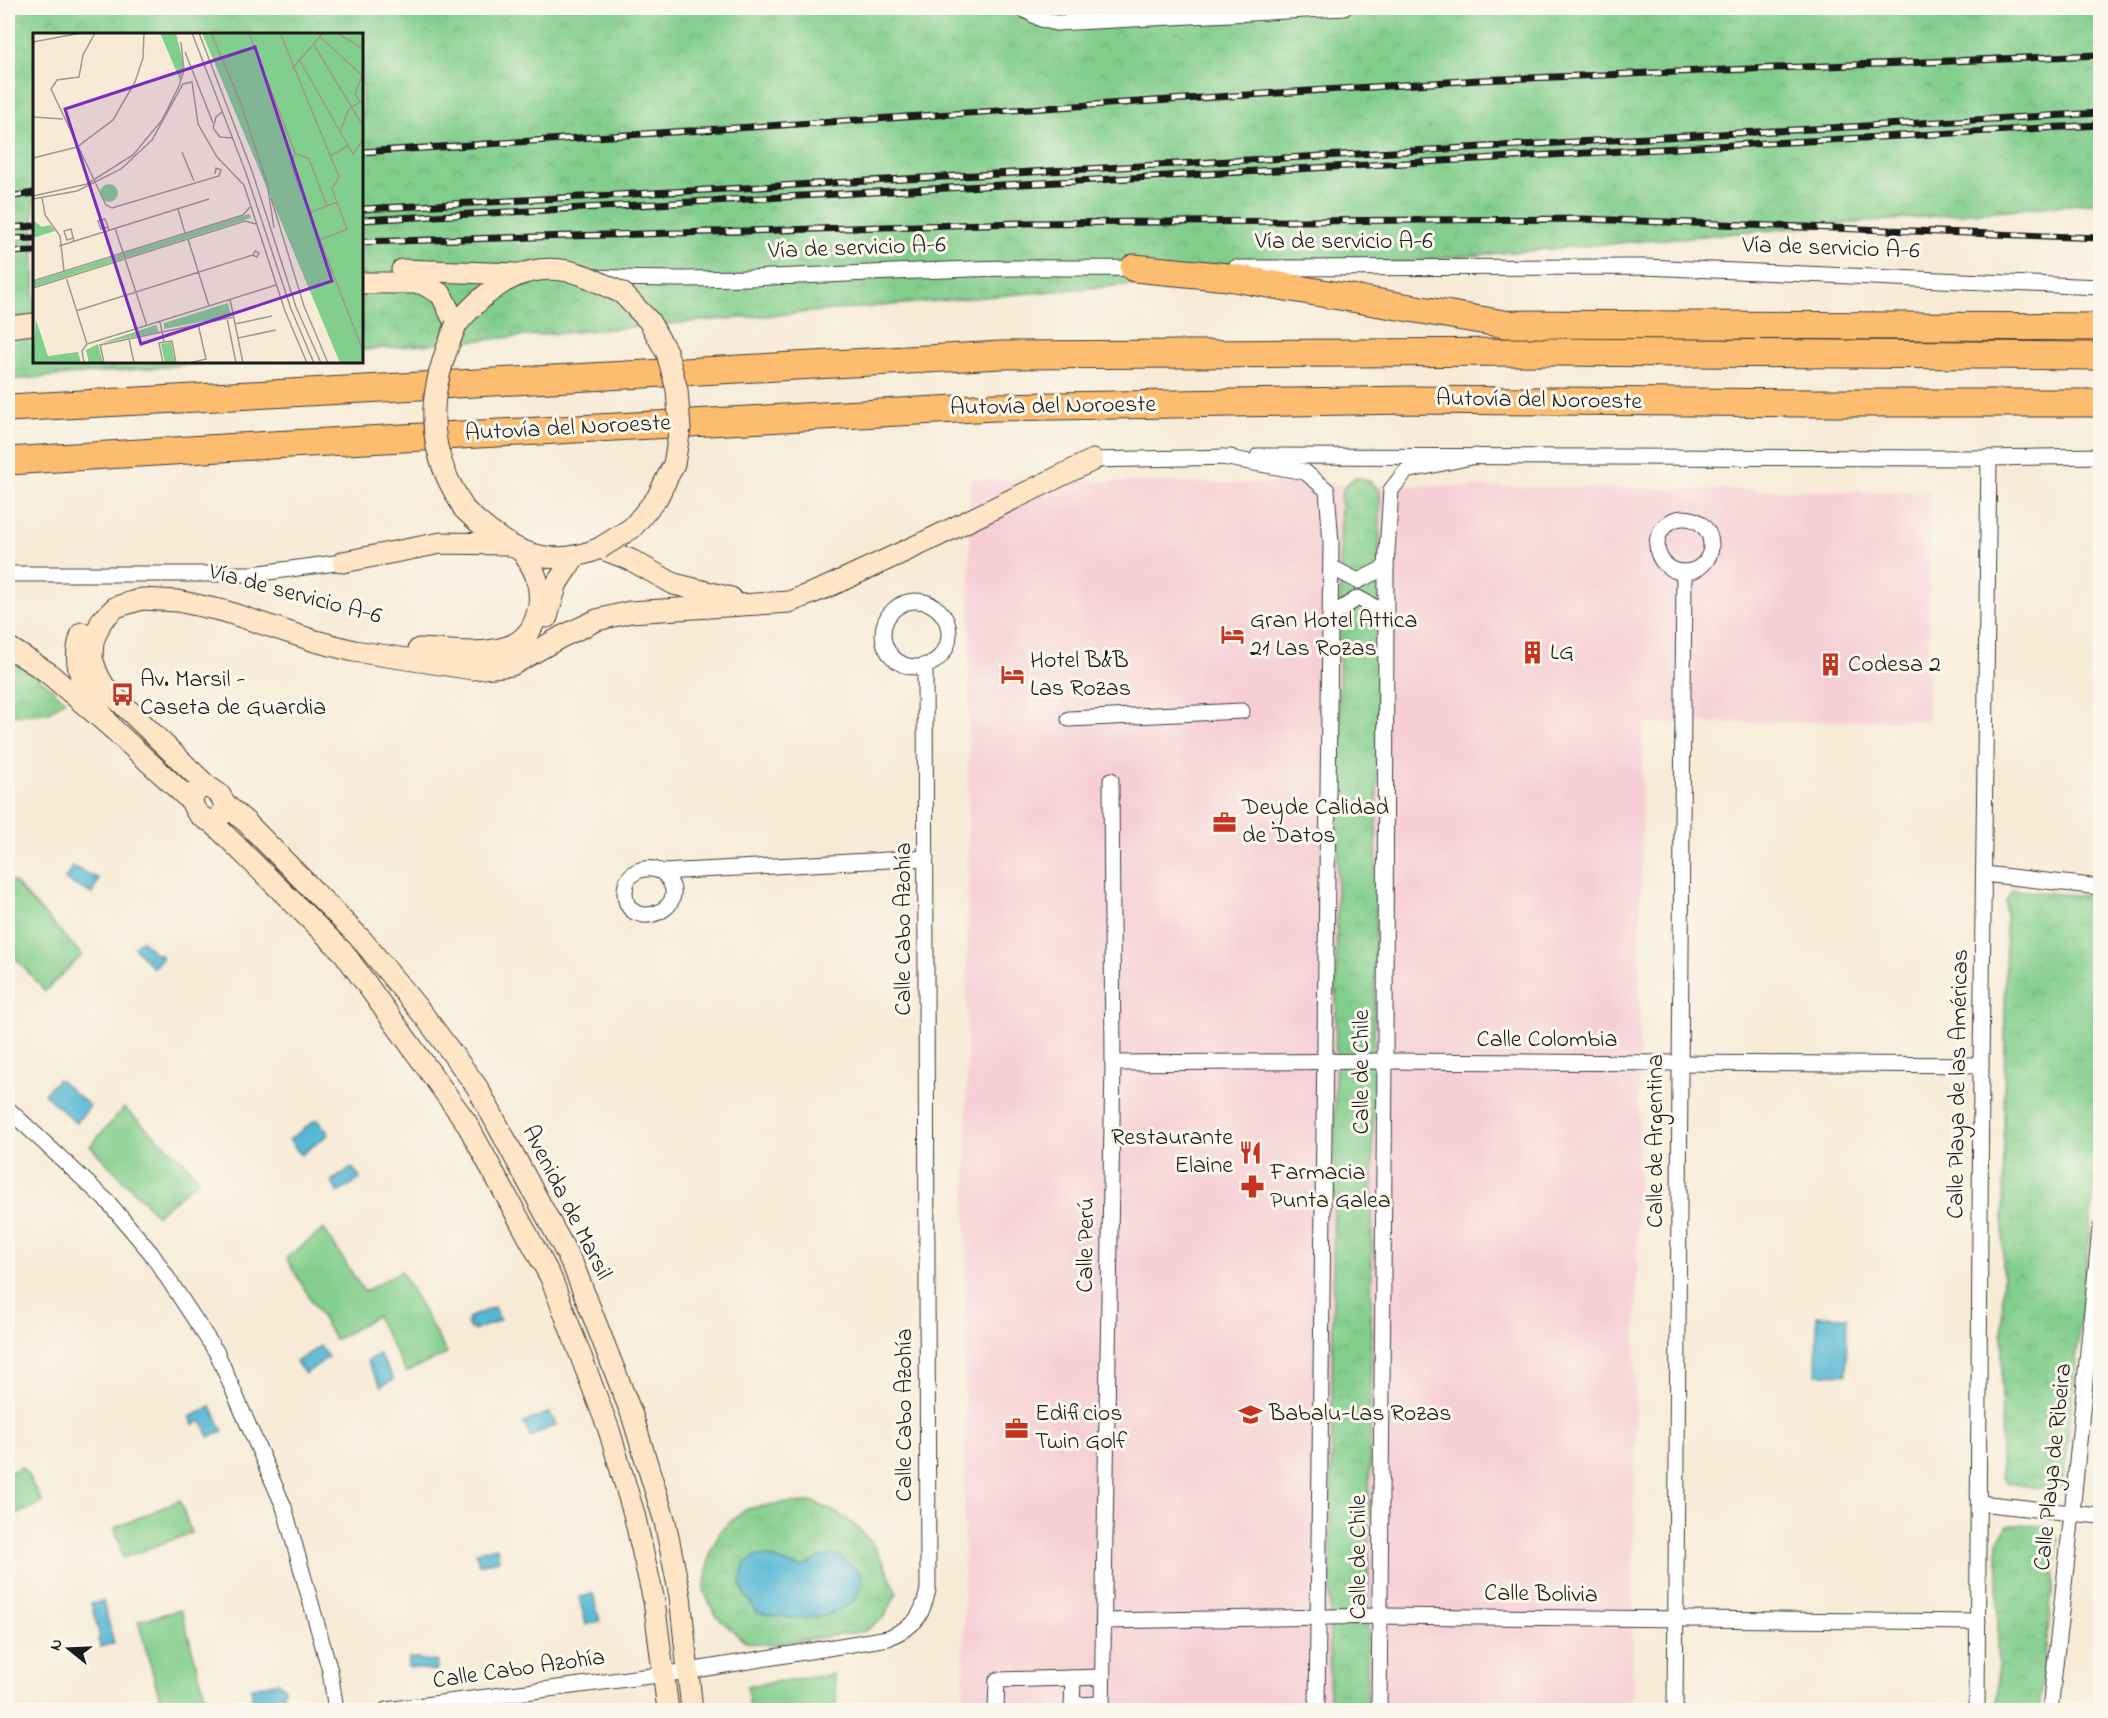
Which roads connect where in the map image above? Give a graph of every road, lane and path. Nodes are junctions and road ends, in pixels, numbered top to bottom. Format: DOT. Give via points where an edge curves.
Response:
graph roads {
  1 [pos="1021,8"];
  2 [pos="1312,8"];
  3 [pos="1344,8"];
  4 [pos="1218,11"];
  5 [pos="1129,14"];
  6 [pos="1134,268"];
  7 [pos="363,272"];
  8 [pos="518,274"];
  9 [pos="588,277"];
  10 [pos="363,282"];
  11 [pos="2100,287"];
  12 [pos="33,314"];
  13 [pos="8,317"];
  14 [pos="33,324"];
  15 [pos="456,325"];
  16 [pos="8,327"];
  17 [pos="2100,327"];
  18 [pos="2100,356"];
  19 [pos="2100,403"];
  20 [pos="8,408"];
  21 [pos="271,445"];
  22 [pos="1476,456"];
  23 [pos="2100,456"];
  24 [pos="1222,457"];
  25 [pos="1989,458"];
  26 [pos="1093,460"];
  27 [pos="8,461"];
  28 [pos="8,480"];
  29 [pos="515,548"];
  30 [pos="600,548"];
  31 [pos="575,556"];
  32 [pos="343,562"];
  33 [pos="1331,567"];
  34 [pos="1386,567"];
  35 [pos="1683,572"];
  36 [pos="8,574"];
  37 [pos="761,604"];
  38 [pos="1386,613"];
  39 [pos="1330,616"];
  40 [pos="8,647"];
  41 [pos="404,659"];
  42 [pos="925,665"];
  43 [pos="1242,711"];
  44 [pos="1069,720"];
  45 [pos="112,728"];
  46 [pos="1111,780"];
  47 [pos="207,786"];
  48 [pos="192,802"];
  49 [pos="225,805"];
  50 [pos="212,822"];
  51 [pos="926,858"];
  52 [pos="662,872"];
  53 [pos="1984,874"];
  54 [pos="2100,887"];
  55 [pos="1326,1061"];
  56 [pos="1385,1061"];
  57 [pos="1113,1063"];
  58 [pos="1679,1063"];
  59 [pos="1981,1065"];
  60 [pos="8,1108"];
  61 [pos="2100,1229"];
  62 [pos="1979,1503"];
  63 [pos="2072,1513"];
  64 [pos="2100,1516"];
  65 [pos="1381,1616"];
  66 [pos="1317,1617"];
  67 [pos="1675,1619"];
  68 [pos="1104,1621"];
  69 [pos="1978,1622"];
  70 [pos="689,1671"];
  71 [pos="664,1674"];
  72 [pos="1103,1677"];
  73 [pos="1073,1678"];
  74 [pos="1102,1707"];
  75 [pos="1072,1708"];
  76 [pos="336,1710"];
  77 [pos="386,1710"];
  78 [pos="668,1710"];
  79 [pos="692,1710"];
  80 [pos="996,1710"];
  81 [pos="1317,1710"];
  82 [pos="1379,1710"];
  83 [pos="1675,1710"];
  84 [pos="1977,1710"];
  85 [pos="2050,1710"];
  1 -- 5 [label="street" via="1056,23"];
  2 -- 3 [label="street"];
  2 -- 4 [label="street"];
  4 -- 5 [label="street"];
  6 -- 9 [label="street, Vía de servicio A-6" via="1017,268 735,279"];
  6 -- 11 [label="street, Vía de servicio A-6" via="1645,267"];
  6 -- 17 [label="highway" via="1228,277 1504,324"];
  7 -- 8 [label="street"];
  8 -- 9 [label="street" via="546,269"];
  8 -- 15 [label="street" via="473,304"];
  9 -- 30 [label="street, bridge" via="622,293 649,321 667,353 677,390 680,428 674,464 657,498 632,528"];
  10 -- 15 [label="street" via="421,283 441,294"];
  12 -- 13 [label="street"];
  14 -- 16 [label="street"];
  15 -- 29 [label="street, bridge" via="441,360 435,390 435,438 446,476 464,509 484,529"];
  18 -- 20 [label="highway, Autovía del Noroeste" via="1563,352 1001,355"];
  19 -- 21 [label="highway, Autovía del Noroeste" via="1410,400 995,406"];
  21 -- 27 [label="highway, Autovía del Noroeste"];
  21 -- 28 [label="highway"];
  22 -- 24 [label="street, Vía de servicio A-6"];
  22 -- 25 [label="street, Vía de servicio A-6"];
  22 -- 34 [label="street, Calle de Chile" via="1406,471 1391,490"];
  23 -- 25 [label="street, Vía de servicio A-6"];
  24 -- 26 [label="street, Vía de servicio A-6"];
  24 -- 33 [label="street, Calle de Chile" via="1305,472 1327,490"];
  25 -- 53 [label="street, Calle Playa de las Américas"];
  26 -- 37 [label="street, Vía de servicio A-6" via="825,588 789,602"];
  29 -- 31 [label="street" via="549,558"];
  29 -- 32 [label="street, Vía de servicio A-6" via="441,543"];
  29 -- 45 [label="street, Vía de servicio A-6" via="536,576 541,601 535,623 524,637 508,647 479,651 404,649 358,641 181,591 149,589 107,600 92,613 81,637 77,661 83,687"];
  30 -- 31 [label="street"];
  30 -- 37 [label="street, Vía de servicio A-6" via="674,584"];
  31 -- 41 [label="street, Vía de servicio A-6" via="557,583 544,628 516,654 486,660"];
  32 -- 36 [label="street, Vía de servicio A-6" via="253,574"];
  33 -- 34 [label="street" via="1359,581"];
  33 -- 39 [label="street, Calle de Chile"];
  34 -- 38 [label="street, Calle de Chile"];
  35 -- 58 [label="street, Calle de Argentina"];
  37 -- 41 [label="street, Vía de servicio A-6" via="630,612 561,636 512,665 473,669"];
  38 -- 39 [label="street" via="1358,598"];
  38 -- 56 [label="street, Calle de Chile"];
  39 -- 55 [label="street, Calle de Chile"];
  40 -- 45 [label="street" via="47,672"];
  41 -- 47 [label="street, Vía de servicio A-6" via="315,641 224,611 142,599 116,607 102,620 93,641 92,658 97,674 104,686"];
  42 -- 42 [label="street" via="942,654 948,624 943,614 927,602 906,602 888,616 884,626 887,649 903,664"];
  42 -- 51 [label="street, Calle Cabo Azohía"];
  43 -- 44 [label="street"];
  45 -- 48 [label="street"];
  46 -- 57 [label="street, Calle Perú"];
  47 -- 48 [label="street" via="197,791"];
  47 -- 49 [label="street" via="219,794"];
  48 -- 50 [label="street" via="198,816"];
  49 -- 50 [label="street" via="220,817"];
  49 -- 70 [label="street, Avenida de Marsil" via="362,940 415,1005 477,1087 527,1177 573,1265 632,1415 665,1522 680,1596"];
  50 -- 71 [label="street, Avenida de Marsil" via="344,953 466,1122 551,1278 609,1430 628,1493 654,1601"];
  51 -- 52 [label="street"];
  51 -- 70 [label="street, Calle Cabo Azohía" via="928,1590 923,1610 909,1628 888,1638"];
  53 -- 54 [label="street"];
  53 -- 59 [label="street, Calle Playa de las Américas"];
  55 -- 56 [label="street, Calle Colombia"];
  55 -- 57 [label="street, Calle Colombia"];
  55 -- 66 [label="street, Calle de Chile"];
  56 -- 58 [label="street, Calle Colombia"];
  56 -- 65 [label="street, Calle de Chile"];
  57 -- 68 [label="street, Calle Perú"];
  58 -- 59 [label="street, Calle Colombia"];
  58 -- 67 [label="street, Calle de Argentina"];
  59 -- 62 [label="street, Calle Playa de las Américas"];
  60 -- 76 [label="street" via="108,1202 152,1253 217,1353 284,1507 330,1671"];
  61 -- 63 [label="street, Calle Playa de Ribeira"];
  62 -- 63 [label="street"];
  62 -- 69 [label="street, Calle Playa de las Américas"];
  63 -- 64 [label="street"];
  63 -- 85 [label="street, Calle Playa de Ribeira"];
  65 -- 66 [label="street, Calle Bolivia"];
  65 -- 67 [label="street, Calle Bolivia"];
  65 -- 82 [label="street, Calle de Chile"];
  66 -- 68 [label="street, Calle Bolivia"];
  66 -- 81 [label="street, Calle de Chile"];
  67 -- 69 [label="street, Calle Bolivia"];
  67 -- 83 [label="street, Calle de Argentina"];
  68 -- 72 [label="street, Calle Perú"];
  69 -- 84 [label="street, Calle Playa de las Américas"];
  70 -- 71 [label="street, Calle Cabo Azohía"];
  70 -- 79 [label="street, Avenida de Marsil"];
  71 -- 77 [label="street, Calle Cabo Azohía"];
  71 -- 78 [label="street, Avenida de Marsil"];
  72 -- 73 [label="street"];
  72 -- 74 [label="street, Calle Perú"];
  73 -- 75 [label="street"];
  73 -- 80 [label="street" via="997,1680"];
  74 -- 75 [label="street"];
}
